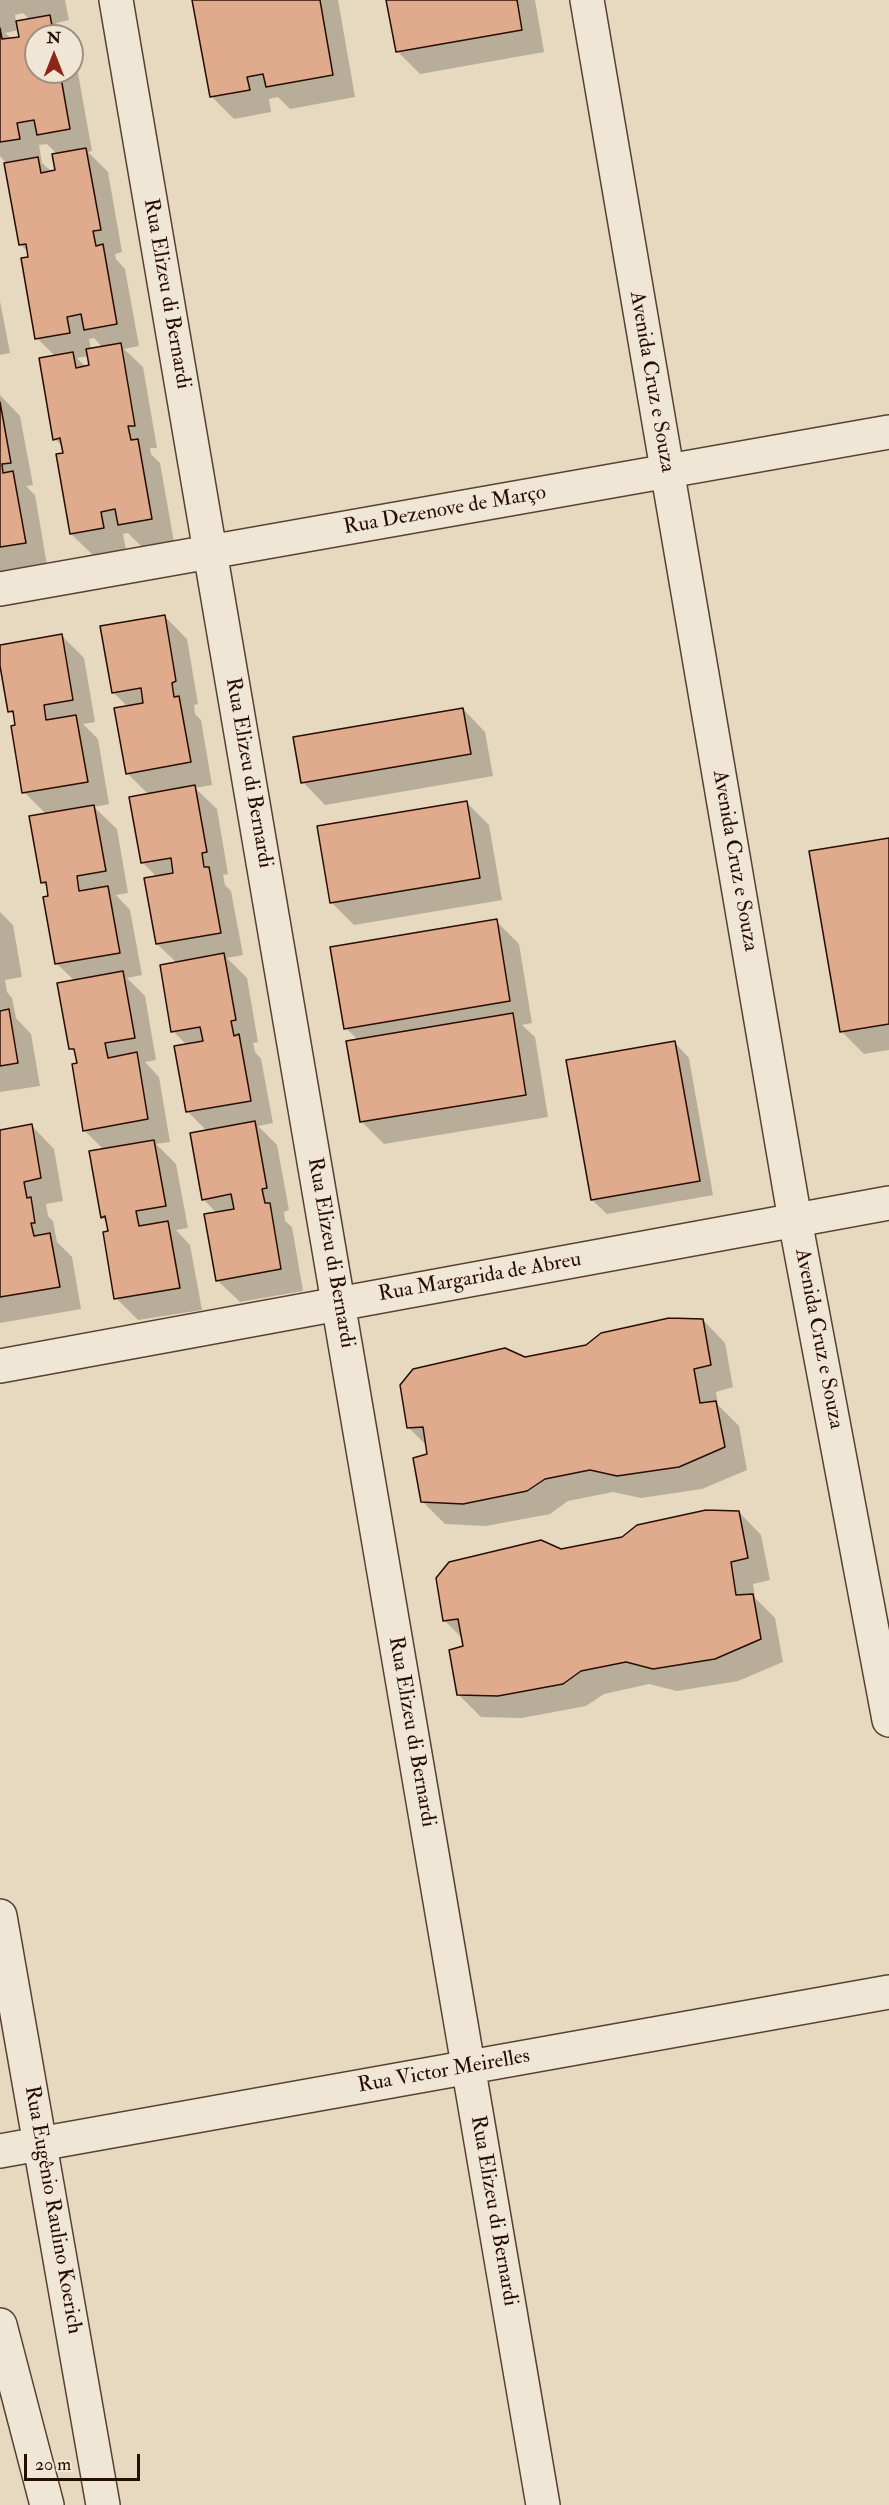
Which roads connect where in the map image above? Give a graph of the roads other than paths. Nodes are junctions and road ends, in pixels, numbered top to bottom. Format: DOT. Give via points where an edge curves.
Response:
graph roads {
  1 [pos="116,0"];
  2 [pos="587,0"];
  3 [pos="889,432"];
  4 [pos="667,472"];
  5 [pos="210,552"];
  6 [pos="0,589"];
  7 [pos="889,1203"];
  8 [pos="795,1220"];
  9 [pos="338,1304"];
  10 [pos="0,1366"];
  11 [pos="889,1720"];
  12 [pos="0,1916"];
  13 [pos="889,1992"];
  14 [pos="468,2067"];
  15 [pos="40,2144"];
  16 [pos="0,2151"];
  17 [pos="0,2325"];
  18 [pos="47,2505"];
  19 [pos="103,2505"];
  20 [pos="543,2505"];
  1 -- 5 [label="street, Rua Elizeu di Bernardi"];
  2 -- 4 [label="street, Avenida Cruz e Souza"];
  3 -- 4 [label="street, Rua Dezenove de Março"];
  4 -- 5 [label="street, Rua Dezenove de Março"];
  4 -- 8 [label="street, Avenida Cruz e Souza"];
  5 -- 6 [label="street, Rua Dezenove de Março"];
  5 -- 9 [label="street, Rua Elizeu di Bernardi"];
  7 -- 8 [label="street, Rua Margarida de Abreu"];
  8 -- 9 [label="street, Rua Margarida de Abreu"];
  8 -- 11 [label="street, Avenida Cruz e Souza"];
  9 -- 10 [label="street, Rua Margarida de Abreu"];
  9 -- 14 [label="street, Rua Elizeu di Bernardi"];
  12 -- 15 [label="street, Rua Eugênio Raulino Koerich"];
  13 -- 14 [label="street, Rua Victor Meirelles"];
  14 -- 15 [label="street, Rua Victor Meirelles"];
  14 -- 20 [label="street, Rua Elizeu di Bernardi"];
  15 -- 16 [label="street, Rua Victor Meirelles"];
  15 -- 19 [label="street, Rua Eugênio Raulino Koerich"];
  17 -- 18 [label="street"];
}
